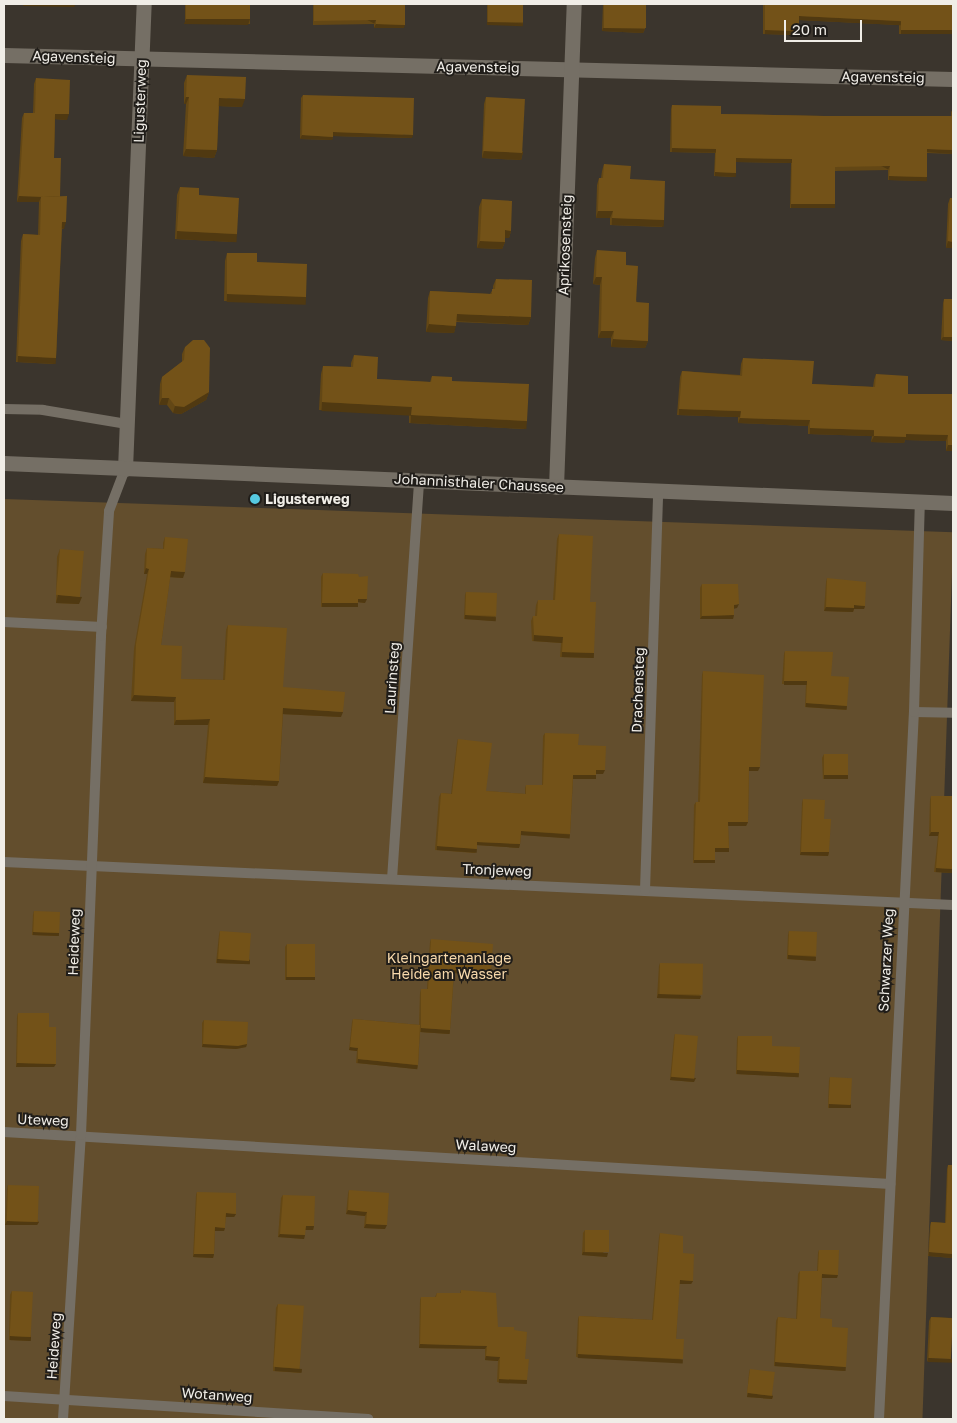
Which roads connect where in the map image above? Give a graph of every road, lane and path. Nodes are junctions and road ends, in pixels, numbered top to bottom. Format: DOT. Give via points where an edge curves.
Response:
graph roads {
  1 [pos="144,4"];
  2 [pos="574,4"];
  3 [pos="4,55"];
  4 [pos="142,59"];
  5 [pos="572,69"];
  6 [pos="953,79"];
  7 [pos="4,409"];
  8 [pos="127,424"];
  9 [pos="4,463"];
  10 [pos="125,469"];
  11 [pos="419,480"];
  12 [pos="556,487"];
  13 [pos="658,491"];
  14 [pos="920,502"];
  15 [pos="953,503"];
  16 [pos="4,622"];
  17 [pos="102,627"];
  18 [pos="914,712"];
  19 [pos="953,713"];
  20 [pos="4,862"];
  21 [pos="91,865"];
  22 [pos="392,879"];
  23 [pos="645,890"];
  24 [pos="903,903"];
  25 [pos="953,905"];
  26 [pos="4,1132"];
  27 [pos="81,1135"];
  28 [pos="890,1184"];
  29 [pos="4,1396"];
  30 [pos="64,1398"];
  31 [pos="63,1419"];
  32 [pos="368,1419"];
  33 [pos="879,1419"];
  1 -- 4 [label="street, Ligusterweg"];
  2 -- 5 [label="street, Aprikosensteig"];
  3 -- 4 [label="street, Agavensteig"];
  4 -- 5 [label="street, Agavensteig"];
  4 -- 8 [label="street, Ligusterweg"];
  5 -- 6 [label="street, Agavensteig"];
  5 -- 12 [label="street, Aprikosensteig"];
  7 -- 8 [label="lane" via="43,410"];
  8 -- 10 [label="street, Ligusterweg"];
  9 -- 10 [label="street, Johannisthaler Chaussee"];
  10 -- 11 [label="street, Johannisthaler Chaussee"];
  10 -- 17 [label="lane, Heideweg" via="109,511"];
  11 -- 12 [label="street, Johannisthaler Chaussee"];
  11 -- 22 [label="lane, Laurinsteg"];
  12 -- 13 [label="street, Johannisthaler Chaussee"];
  13 -- 14 [label="street, Johannisthaler Chaussee"];
  13 -- 23 [label="lane, Drachensteg"];
  14 -- 15 [label="street, Johannisthaler Chaussee"];
  14 -- 18 [label="lane, Schwarzer Weg"];
  16 -- 17 [label="lane"];
  17 -- 21 [label="lane, Heideweg"];
  18 -- 19 [label="lane"];
  18 -- 24 [label="lane, Schwarzer Weg"];
  20 -- 21 [label="lane, Tronjeweg"];
  21 -- 22 [label="lane, Tronjeweg"];
  21 -- 27 [label="lane, Heideweg"];
  22 -- 23 [label="lane, Tronjeweg"];
  23 -- 24 [label="lane, Tronjeweg"];
  24 -- 25 [label="lane, Tronjeweg"];
  24 -- 28 [label="lane, Schwarzer Weg"];
  26 -- 27 [label="lane, Uteweg"];
  27 -- 28 [label="lane, Walaweg"];
  27 -- 30 [label="lane, Heideweg"];
  28 -- 33 [label="lane, Schwarzer Weg"];
  29 -- 30 [label="lane, Wotanweg"];
  30 -- 31 [label="lane, Heideweg"];
  30 -- 32 [label="lane, Wotanweg"];
}
